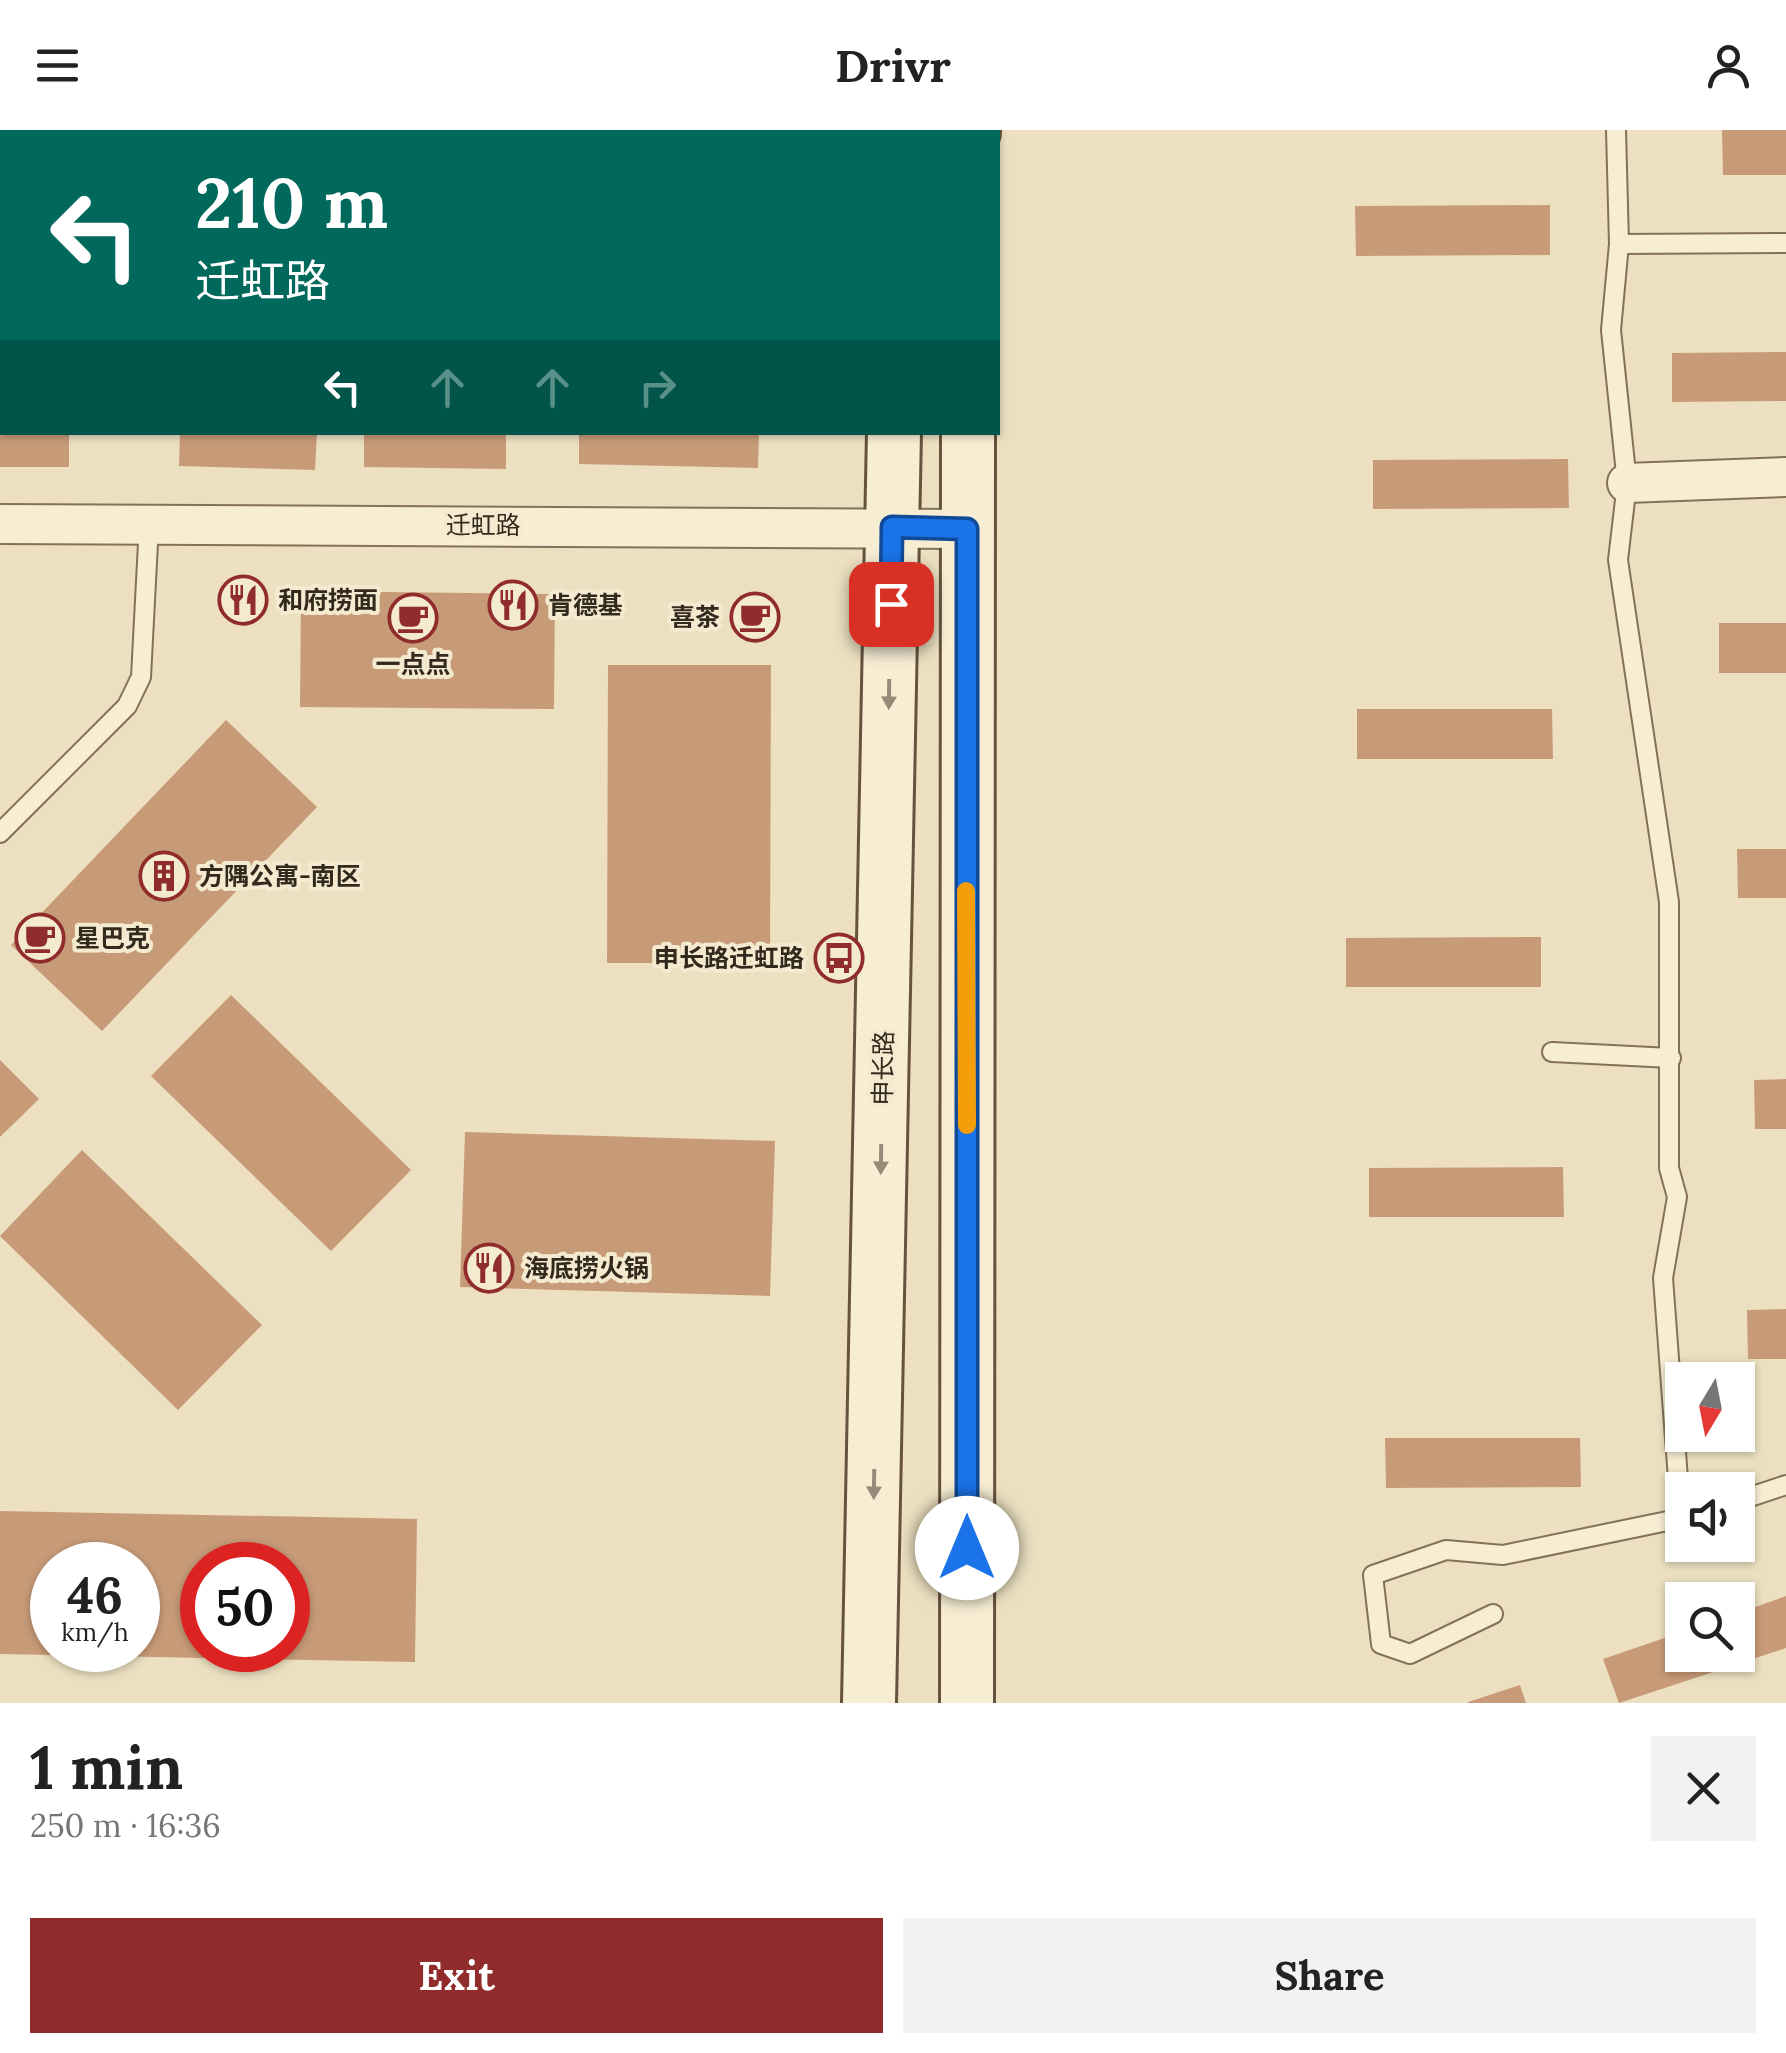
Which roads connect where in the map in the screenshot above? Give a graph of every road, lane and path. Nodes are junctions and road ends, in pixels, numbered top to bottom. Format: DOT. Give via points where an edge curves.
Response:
graph roads {
  1 [pos="1616,130"];
  2 [pos="1786,243"];
  3 [pos="1618,244"];
  4 [pos="894,435"];
  5 [pos="968,435"];
  6 [pos="1786,477"];
  7 [pos="1626,484"];
  8 [pos="0,524"];
  9 [pos="149,524"];
  10 [pos="892,527"];
  11 [pos="967,529"];
  12 [pos="0,833"];
  13 [pos="1552,1052"];
  14 [pos="1671,1058"];
  15 [pos="1678,1472"];
  16 [pos="1786,1485"];
  17 [pos="1755,1495"];
  18 [pos="1665,1522"];
  19 [pos="1492,1614"];
  20 [pos="869,1703"];
  21 [pos="967,1703"];
  1 -- 3 [label="lane"];
  2 -- 3 [label="lane"];
  3 -- 7 [label="lane" via="1611,330"];
  4 -- 10 [label="main road, 申长路"];
  5 -- 11 [label="main road"];
  6 -- 7 [label="street"];
  7 -- 14 [label="lane" via="1618,560 1669,902"];
  8 -- 9 [label="street, 迁虹路"];
  9 -- 10 [label="street, 迁虹路"];
  9 -- 12 [label="lane" via="136,690"];
  10 -- 11 [label="street, 迁虹路"];
  10 -- 20 [label="main road, 申长路, one-way"];
  11 -- 21 [label="main road"];
  13 -- 14 [label="lane"];
  14 -- 15 [label="lane" via="1669,1168 1677,1197 1663,1278"];
  16 -- 17 [label="lane"];
  18 -- 19 [label="lane" via="1503,1555 1446,1550 1374,1575 1382,1644 1410,1654"];
}
